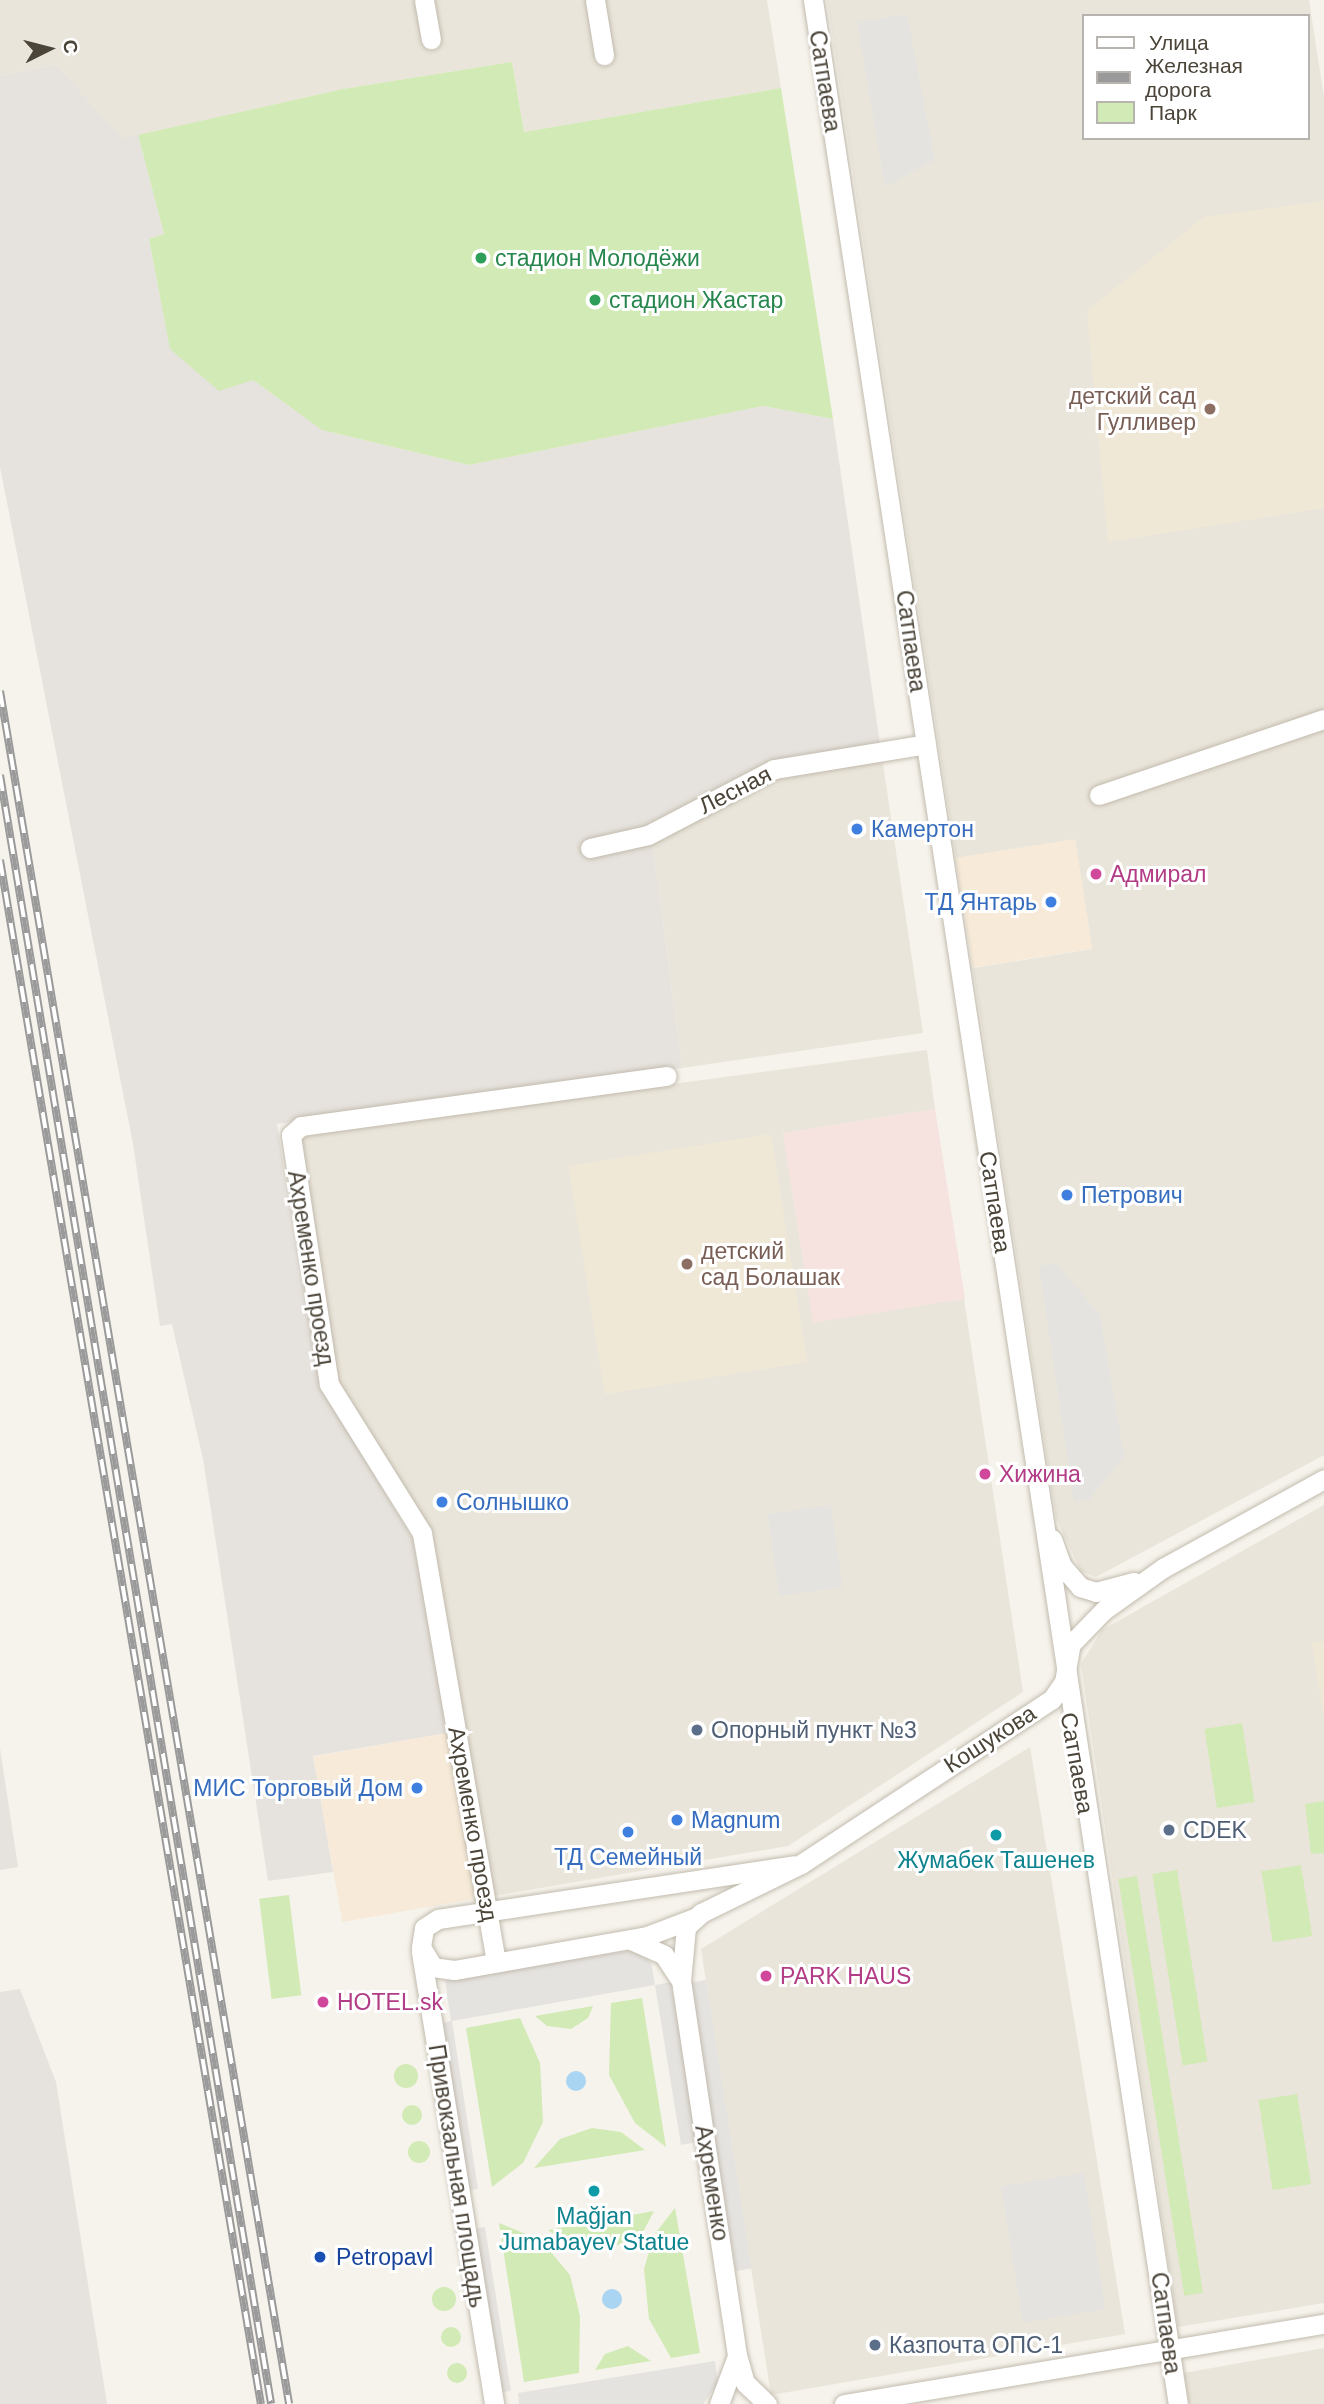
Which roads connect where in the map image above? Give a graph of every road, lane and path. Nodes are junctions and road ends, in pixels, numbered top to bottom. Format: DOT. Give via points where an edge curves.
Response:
graph roads {
  1 [pos="424,0"];
  2 [pos="595,0"];
  3 [pos="813,0"];
  4 [pos="431,39"];
  5 [pos="604,55"];
  6 [pos="1324,719"];
  7 [pos="926,744"];
  8 [pos="1098,795"];
  9 [pos="590,848"];
  10 [pos="667,1076"];
  11 [pos="1324,1479"];
  12 [pos="1041,1510"];
  13 [pos="1149,1578"];
  14 [pos="1051,1592"];
  15 [pos="1104,1610"];
  16 [pos="1063,1682"];
  17 [pos="801,1864"];
  18 [pos="488,1910"];
  19 [pos="696,1917"];
  20 [pos="630,1939"];
  21 [pos="421,1947"];
  22 [pos="496,1962"];
  23 [pos="681,1982"];
  24 [pos="1324,2324"];
  25 [pos="1170,2349"];
  26 [pos="737,2355"];
  27 [pos="494,2404"];
  28 [pos="719,2404"];
  29 [pos="767,2404"];
  30 [pos="844,2404"];
  31 [pos="1178,2404"];
  1 -- 4 [label="street"];
  2 -- 5 [label="street"];
  3 -- 7 [label="street, Сатпаева"];
  6 -- 8 [label="street"];
  7 -- 9 [label="street, Лесная" via="774,769 648,835"];
  7 -- 12 [label="street, Сатпаева"];
  10 -- 18 [label="street, Ахременко проезд" via="301,1126 291,1135 330,1384 422,1533"];
  11 -- 13 [label="street"];
  12 -- 13 [label="street" via="1062,1566 1080,1587 1102,1591"];
  12 -- 14 [label="street, Сатпаева"];
  13 -- 15 [label="street"];
  14 -- 15 [label="street" via="1069,1618"];
  14 -- 16 [label="street, Сатпаева"];
  15 -- 16 [label="street" via="1071,1644"];
  16 -- 17 [label="street, Кошукова" via="1052,1699"];
  16 -- 25 [label="street, Сатпаева"];
  17 -- 18 [label="street, Кошукова"];
  17 -- 19 [label="street, Кошукова"];
  18 -- 21 [label="street, Кошукова" via="432,1920"];
  18 -- 22 [label="street, Ахременко проезд"];
  19 -- 20 [label="street, Кошукова"];
  19 -- 23 [label="street, Ахременко" via="679,1951"];
  20 -- 22 [label="street"];
  20 -- 23 [label="street" via="664,1955"];
  21 -- 22 [label="street" via="438,1969"];
  21 -- 27 [label="street, Привокзальная площадь"];
  23 -- 26 [label="street, Ахременко"];
  24 -- 25 [label="street"];
  25 -- 30 [label="street"];
  25 -- 31 [label="street, Сатпаева"];
  26 -- 28 [label="street"];
  26 -- 29 [label="street, Ахременко" via="745,2383"];
}
